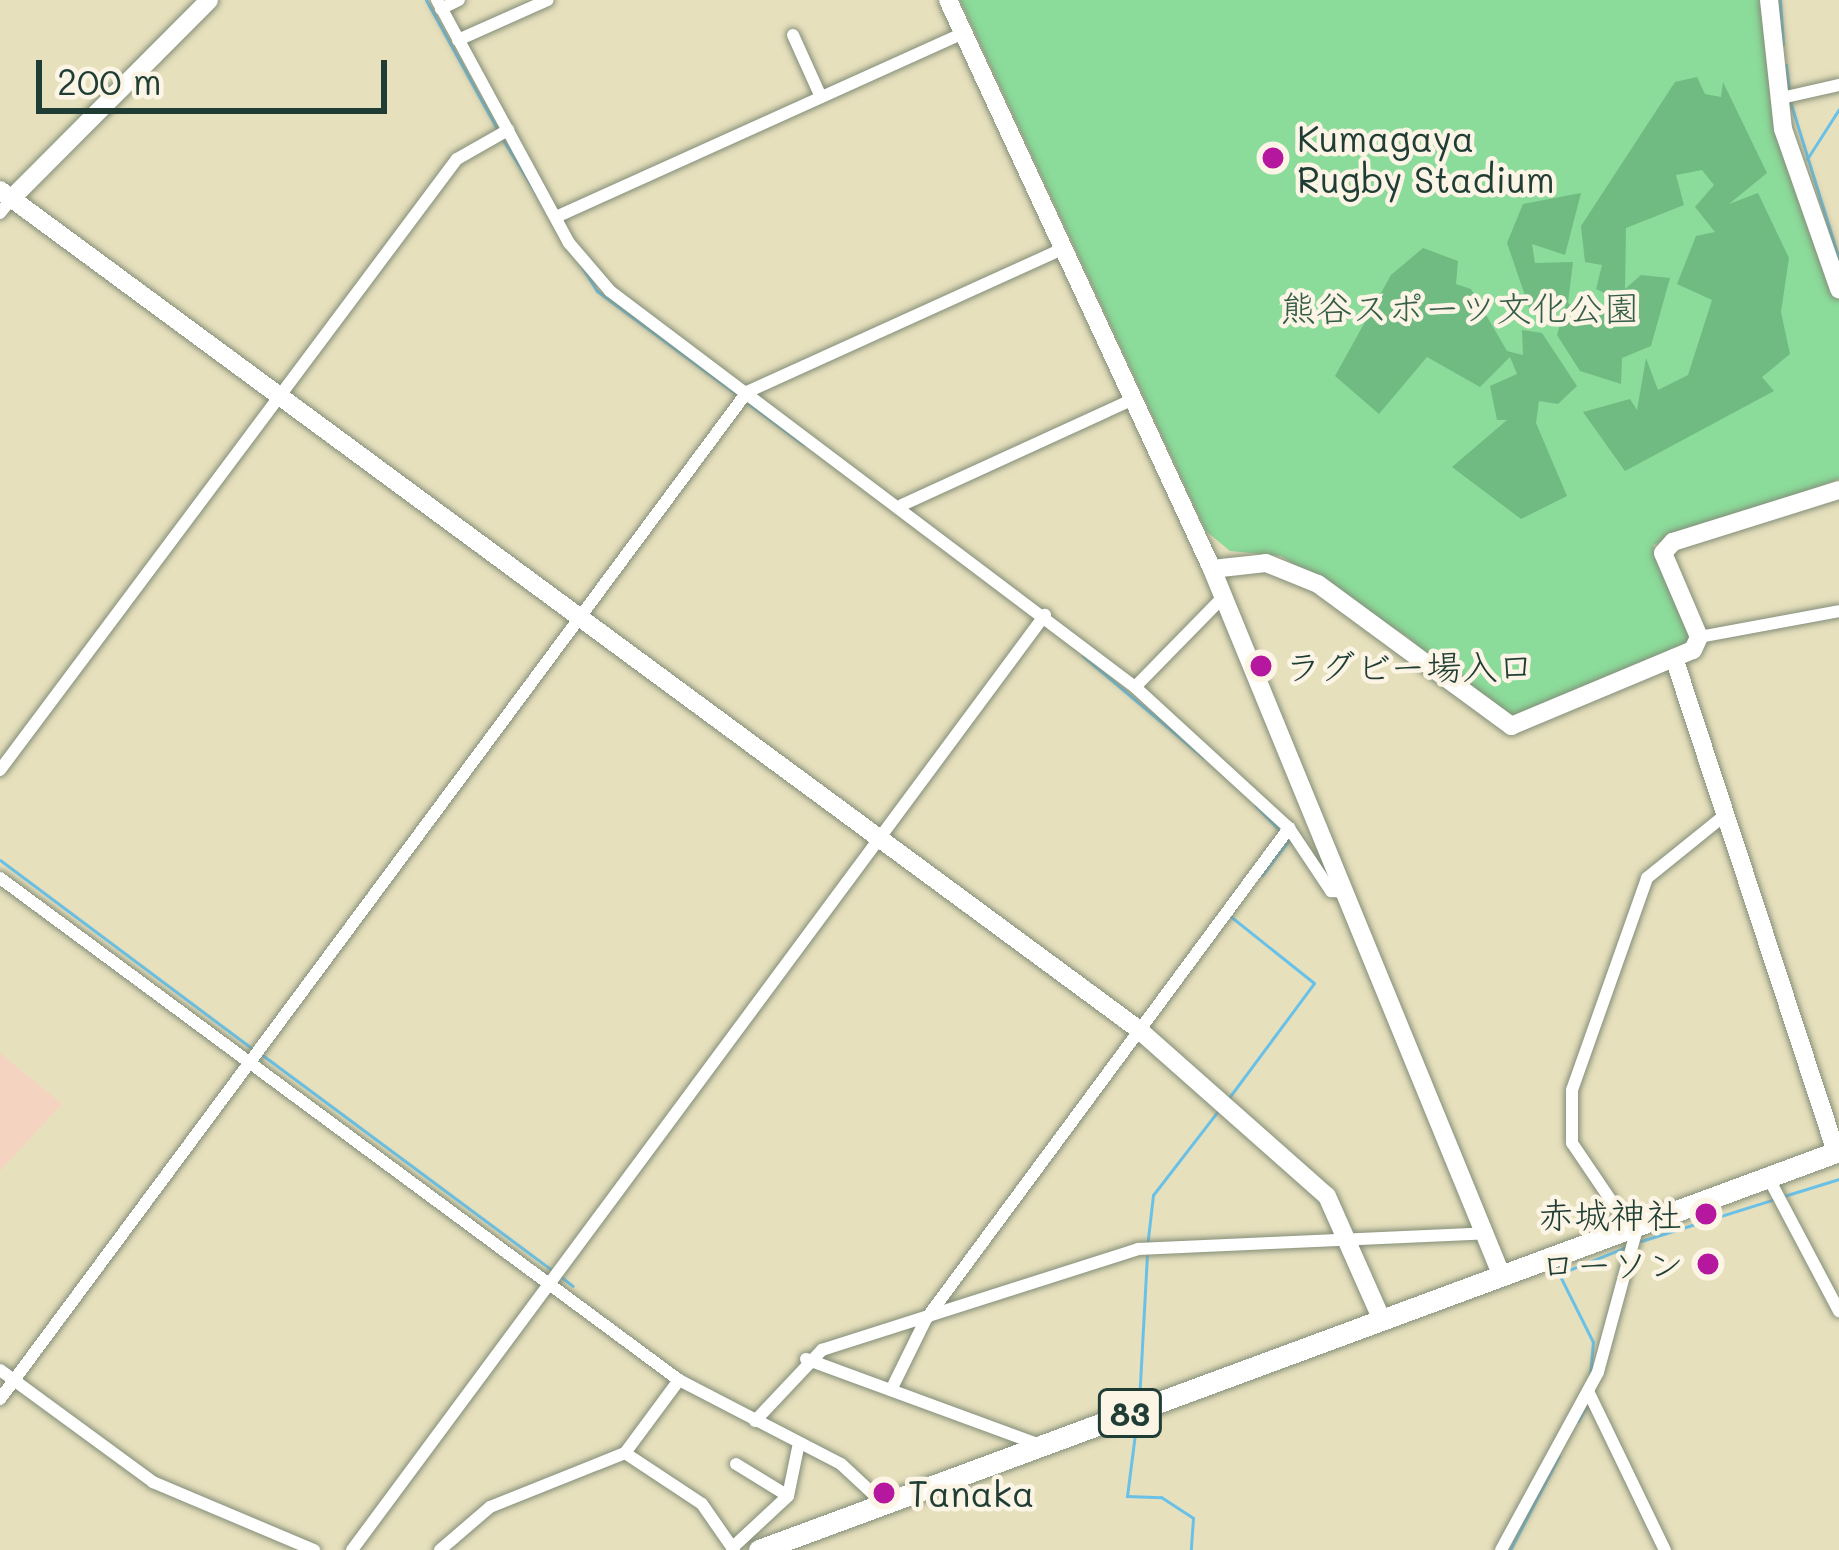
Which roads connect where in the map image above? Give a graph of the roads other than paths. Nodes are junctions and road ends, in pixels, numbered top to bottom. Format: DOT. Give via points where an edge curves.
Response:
graph roads {
  1 [pos="209,0"];
  2 [pos="460,0"];
  3 [pos="548,0"];
  4 [pos="948,0"];
  5 [pos="1769,0"];
  6 [pos="439,4"];
  7 [pos="964,33"];
  8 [pos="793,34"];
  9 [pos="458,40"];
  10 [pos="1837,85"];
  11 [pos="821,97"];
  12 [pos="1785,97"];
  13 [pos="508,130"];
  14 [pos="4,200"];
  15 [pos="556,217"];
  16 [pos="1064,248"];
  17 [pos="1839,290"];
  18 [pos="746,392"];
  19 [pos="276,394"];
  20 [pos="1133,399"];
  21 [pos="1839,490"];
  22 [pos="902,505"];
  23 [pos="1212,568"];
  24 [pos="1224,596"];
  25 [pos="1839,611"];
  26 [pos="1045,615"];
  27 [pos="582,619"];
  28 [pos="1699,637"];
  29 [pos="1674,658"];
  30 [pos="1135,687"];
  31 [pos="0,770"];
  32 [pos="1725,815"];
  33 [pos="1289,828"];
  34 [pos="878,838"];
  35 [pos="0,878"];
  36 [pos="1346,892"];
  37 [pos="1138,1029"];
  38 [pos="250,1063"];
  39 [pos="1838,1151"];
  40 [pos="1772,1184"];
  41 [pos="1634,1224"];
  42 [pos="1486,1233"];
  43 [pos="1351,1241"];
  44 [pos="1501,1274"];
  45 [pos="549,1284"];
  46 [pos="1839,1311"];
  47 [pos="926,1319"];
  48 [pos="1382,1320"];
  49 [pos="806,1358"];
  50 [pos="0,1370"];
  51 [pos="14,1380"];
  52 [pos="679,1380"];
  53 [pos="891,1390"];
  54 [pos="1588,1391"];
  55 [pos="0,1399"];
  56 [pos="755,1421"];
  57 [pos="799,1443"];
  58 [pos="1042,1445"];
  59 [pos="625,1453"];
  60 [pos="736,1464"];
  61 [pos="788,1496"];
  62 [pos="884,1503"];
  63 [pos="733,1549"];
  64 [pos="314,1550"];
  65 [pos="352,1550"];
  66 [pos="440,1550"];
  67 [pos="759,1550"];
  68 [pos="1501,1550"];
  69 [pos="1665,1550"];
  1 -- 14 [label="street"];
  2 -- 6 [label="street"];
  3 -- 9 [label="street"];
  4 -- 7 [label="street"];
  5 -- 12 [label="street"];
  6 -- 9 [label="street"];
  7 -- 11 [label="street"];
  7 -- 16 [label="street"];
  8 -- 11 [label="street"];
  9 -- 13 [label="street"];
  10 -- 12 [label="street"];
  11 -- 15 [label="street"];
  12 -- 17 [label="street"];
  13 -- 15 [label="street"];
  13 -- 19 [label="street" via="457,159"];
  14 -- 19 [label="street"];
  15 -- 18 [label="street" via="610,291"];
  16 -- 18 [label="street"];
  16 -- 20 [label="street"];
  18 -- 22 [label="street"];
  18 -- 27 [label="street"];
  19 -- 27 [label="street"];
  19 -- 31 [label="street"];
  20 -- 22 [label="street"];
  20 -- 23 [label="street"];
  21 -- 28 [label="street" via="1666,547"];
  22 -- 26 [label="street"];
  23 -- 24 [label="street"];
  23 -- 29 [label="street" via="1266,563 1318,584 1511,726"];
  24 -- 30 [label="street"];
  24 -- 36 [label="street"];
  25 -- 28 [label="street"];
  26 -- 30 [label="street"];
  26 -- 34 [label="street"];
  27 -- 34 [label="street"];
  27 -- 38 [label="street"];
  28 -- 29 [label="street"];
  29 -- 32 [label="street"];
  30 -- 33 [label="street"];
  32 -- 39 [label="street"];
  32 -- 41 [label="street" via="1647,878 1567,1109 1572,1143"];
  33 -- 36 [label="street" via="1331,891"];
  33 -- 37 [label="street"];
  34 -- 37 [label="street"];
  34 -- 45 [label="street"];
  35 -- 38 [label="street"];
  36 -- 42 [label="street"];
  37 -- 43 [label="street" via="1307,1176"];
  37 -- 47 [label="street"];
  38 -- 45 [label="street"];
  38 -- 51 [label="street"];
  39 -- 40 [label="main road, 83"];
  40 -- 41 [label="main road, 83"];
  40 -- 46 [label="street"];
  41 -- 44 [label="main road, 83"];
  41 -- 54 [label="street"];
  42 -- 43 [label="street"];
  42 -- 44 [label="street"];
  43 -- 47 [label="street" via="1138,1249"];
  43 -- 48 [label="street"];
  44 -- 48 [label="main road, 83"];
  45 -- 52 [label="street"];
  45 -- 65 [label="street"];
  47 -- 49 [label="street"];
  47 -- 53 [label="street"];
  48 -- 58 [label="main road, 83"];
  49 -- 53 [label="street"];
  49 -- 56 [label="street"];
  50 -- 51 [label="street"];
  51 -- 55 [label="street"];
  51 -- 64 [label="street" via="153,1481"];
  52 -- 56 [label="street"];
  52 -- 59 [label="street"];
  53 -- 58 [label="street"];
  54 -- 68 [label="street"];
  54 -- 69 [label="street"];
  56 -- 57 [label="street"];
  57 -- 61 [label="street"];
  57 -- 62 [label="street"];
  58 -- 62 [label="main road, 83"];
  59 -- 63 [label="street" via="702,1504"];
  59 -- 66 [label="street" via="490,1508"];
  60 -- 61 [label="street"];
  61 -- 63 [label="street"];
  62 -- 67 [label="main road, 83"];
}
